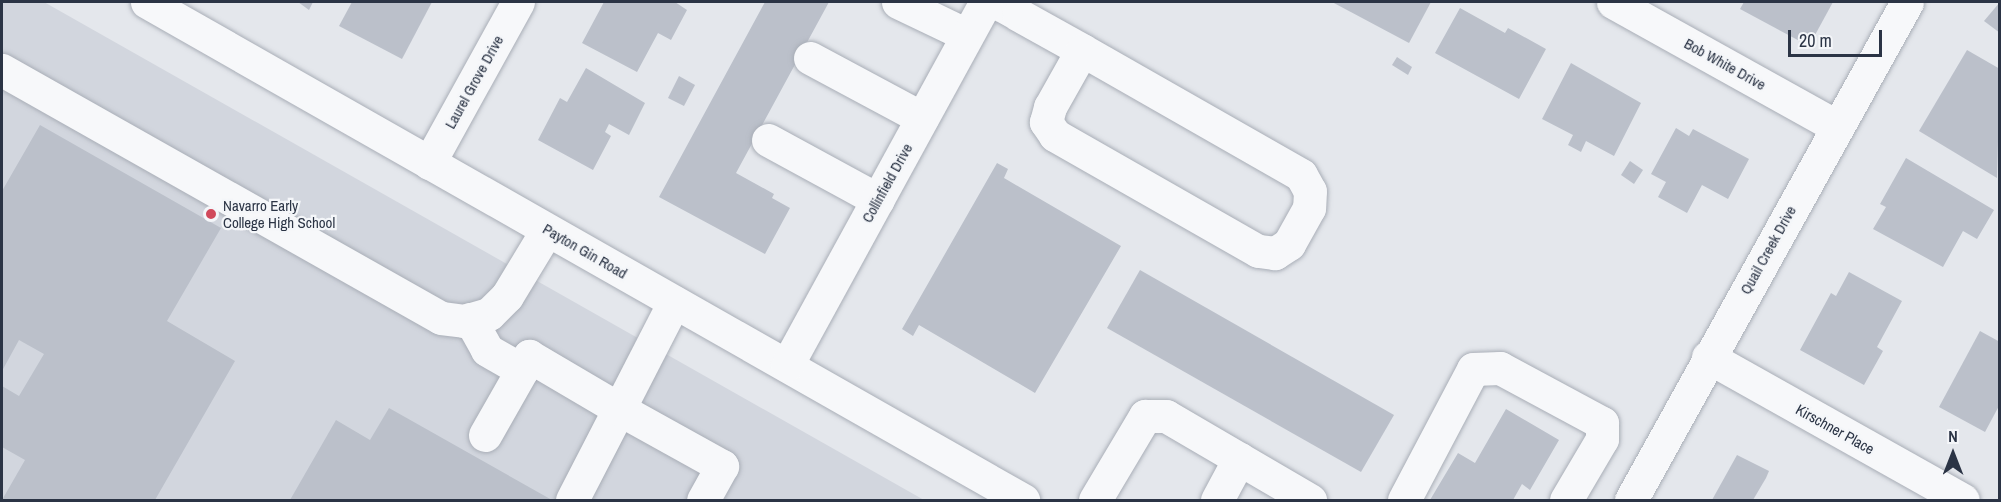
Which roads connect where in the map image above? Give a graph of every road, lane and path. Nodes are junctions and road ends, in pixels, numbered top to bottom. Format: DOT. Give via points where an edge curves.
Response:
graph roads {
  1 [pos="147,2"];
  2 [pos="518,2"];
  3 [pos="898,2"];
  4 [pos="986,2"];
  5 [pos="996,2"];
  6 [pos="1613,2"];
  7 [pos="1907,2"];
  8 [pos="967,35"];
  9 [pos="1083,51"];
  10 [pos="810,58"];
  11 [pos="2,70"];
  12 [pos="922,118"];
  13 [pos="1836,126"];
  14 [pos="768,140"];
  15 [pos="429,163"];
  16 [pos="878,200"];
  17 [pos="547,230"];
  18 [pos="675,303"];
  19 [pos="470,319"];
  20 [pos="1708,357"];
  21 [pos="787,365"];
  22 [pos="522,370"];
  23 [pos="619,409"];
  24 [pos="484,435"];
  25 [pos="1239,459"];
  26 [pos="572,501"];
  27 [pos="703,501"];
  28 [pos="1023,501"];
  29 [pos="1095,501"];
  30 [pos="1217,501"];
  31 [pos="1310,501"];
  32 [pos="1404,501"];
  33 [pos="1566,501"];
  34 [pos="1631,501"];
  35 [pos="1963,501"];
  1 -- 15 [label="street, Payton Gin Road"];
  2 -- 15 [label="street, Laurel Grove Drive"];
  3 -- 8 [label="street"];
  4 -- 8 [label="street, Collinfield Drive"];
  5 -- 9 [label="street"];
  6 -- 13 [label="street, Bob White Drive"];
  7 -- 13 [label="street, Quail Creek Drive"];
  8 -- 12 [label="street, Collinfield Drive"];
  9 -- 9 [label="street" via="1301,175 1310,191 1309,208 1289,244 1275,253 1258,251 1055,135 1046,122 1050,107"];
  10 -- 12 [label="street"];
  11 -- 19 [label="street" via="441,318"];
  12 -- 16 [label="street, Collinfield Drive"];
  13 -- 20 [label="street, Quail Creek Drive"];
  14 -- 16 [label="street"];
  15 -- 17 [label="street, Payton Gin Road"];
  16 -- 21 [label="street, Collinfield Drive"];
  17 -- 18 [label="street, Payton Gin Road"];
  17 -- 19 [label="street" via="507,296 489,314"];
  18 -- 21 [label="street, Payton Gin Road"];
  18 -- 23 [label="street"];
  19 -- 22 [label="street" via="487,350"];
  20 -- 34 [label="street, Quail Creek Drive"];
  20 -- 35 [label="street, Kirschner Place"];
  21 -- 28 [label="street, Payton Gin Road"];
  22 -- 23 [label="street" via="529,356"];
  22 -- 24 [label="street"];
  23 -- 26 [label="street"];
  23 -- 27 [label="street" via="722,466"];
  25 -- 29 [label="street" via="1166,416 1145,416"];
  25 -- 30 [label="street"];
  25 -- 31 [label="street"];
  32 -- 33 [label="street" via="1473,369 1500,368 1602,423 1602,439"];
}
